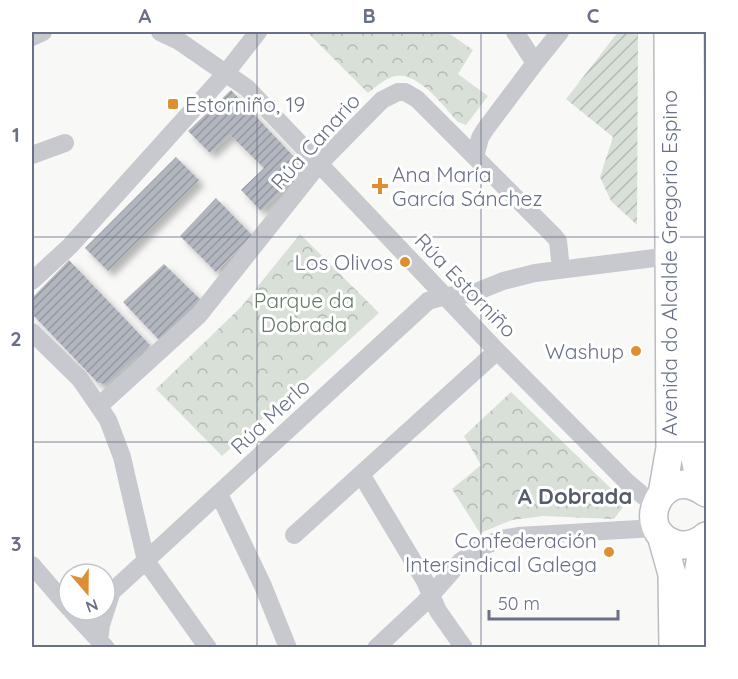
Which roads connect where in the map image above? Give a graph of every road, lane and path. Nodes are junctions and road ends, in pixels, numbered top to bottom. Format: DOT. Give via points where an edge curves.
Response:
graph roads {
  1 [pos="43,32"];
  2 [pos="160,32"];
  3 [pos="258,32"];
  4 [pos="515,32"];
  5 [pos="560,32"];
  6 [pos="668,32"];
  7 [pos="690,32"];
  8 [pos="32,37"];
  9 [pos="535,63"];
  10 [pos="225,74"];
  11 [pos="65,143"];
  12 [pos="32,155"];
  13 [pos="475,157"];
  14 [pos="319,164"];
  15 [pos="690,261"];
  16 [pos="561,269"];
  17 [pos="32,280"];
  18 [pos="471,294"];
  19 [pos="444,296"];
  20 [pos="465,317"];
  21 [pos="32,332"];
  22 [pos="497,351"];
  23 [pos="99,406"];
  24 [pos="361,474"];
  25 [pos="706,492"];
  26 [pos="219,494"];
  27 [pos="659,497"];
  28 [pos="659,531"];
  29 [pos="294,535"];
  30 [pos="705,537"];
  31 [pos="146,561"];
  32 [pos="32,566"];
  33 [pos="117,588"];
  34 [pos="57,594"];
  35 [pos="431,594"];
  36 [pos="83,622"];
  37 [pos="102,622"];
  38 [pos="103,644"];
  39 [pos="208,648"];
  40 [pos="288,648"];
  41 [pos="376,648"];
  42 [pos="465,648"];
  43 [pos="673,648"];
  44 [pos="697,648"];
  1 -- 8 [label="street"];
  2 -- 10 [label="street, Rúa Estorniño"];
  3 -- 10 [label="street"];
  4 -- 9 [label="street"];
  5 -- 9 [label="street"];
  6 -- 15 [label="main road, Avenida do Alcalde Gregorio Espino"];
  7 -- 15 [label="main road, Avenida do Alcalde Gregorio Espino"];
  9 -- 13 [label="street" via="484,131"];
  10 -- 14 [label="street, Rúa Estorniño" via="247,88"];
  10 -- 17 [label="street" via="70,246"];
  11 -- 12 [label="street"];
  13 -- 14 [label="street, Rúa Canario" via="417,99 398,92 382,100"];
  13 -- 16 [label="street, Rúa Canario" via="558,241"];
  14 -- 19 [label="street, Rúa Estorniño"];
  14 -- 23 [label="street, Rúa Canario" via="199,315"];
  15 -- 16 [label="street, Rúa Merlo"];
  15 -- 25 [label="main road, Avenida do Alcalde Gregorio Espino" via="693,448"];
  15 -- 27 [label="main road, Avenida do Alcalde Gregorio Espino" via="670,448"];
  16 -- 18 [label="street, Rúa Merlo" via="503,281"];
  18 -- 19 [label="street, Rúa Merlo"];
  18 -- 20 [label="street"];
  19 -- 20 [label="street, Rúa Estorniño"];
  19 -- 26 [label="street, Rúa Merlo" via="428,301"];
  20 -- 22 [label="street, Rúa Estorniño"];
  21 -- 23 [label="street" via="80,379"];
  22 -- 24 [label="street"];
  22 -- 27 [label="street, Rúa Estorniño" via="628,483 646,498"];
  23 -- 31 [label="street" via="122,457"];
  24 -- 29 [label="street"];
  24 -- 35 [label="street"];
  25 -- 27 [label="main road" via="685,484 672,486"];
  26 -- 31 [label="street, Rúa Merlo"];
  26 -- 40 [label="street"];
  27 -- 28 [label="main road, Avenida do Alcalde Gregorio Espino" via="654,510"];
  28 -- 30 [label="main road" via="670,542 682,545"];
  28 -- 35 [label="street" via="501,539 461,561"];
  28 -- 43 [label="main road" via="672,574"];
  30 -- 44 [label="main road" via="698,574"];
  31 -- 33 [label="street, Rúa Merlo"];
  31 -- 39 [label="street"];
  32 -- 34 [label="street"];
  35 -- 41 [label="street"];
  35 -- 42 [label="street" via="438,611"];
  36 -- 38 [label="street"];
  37 -- 38 [label="street, Rúa Merlo"];
}
